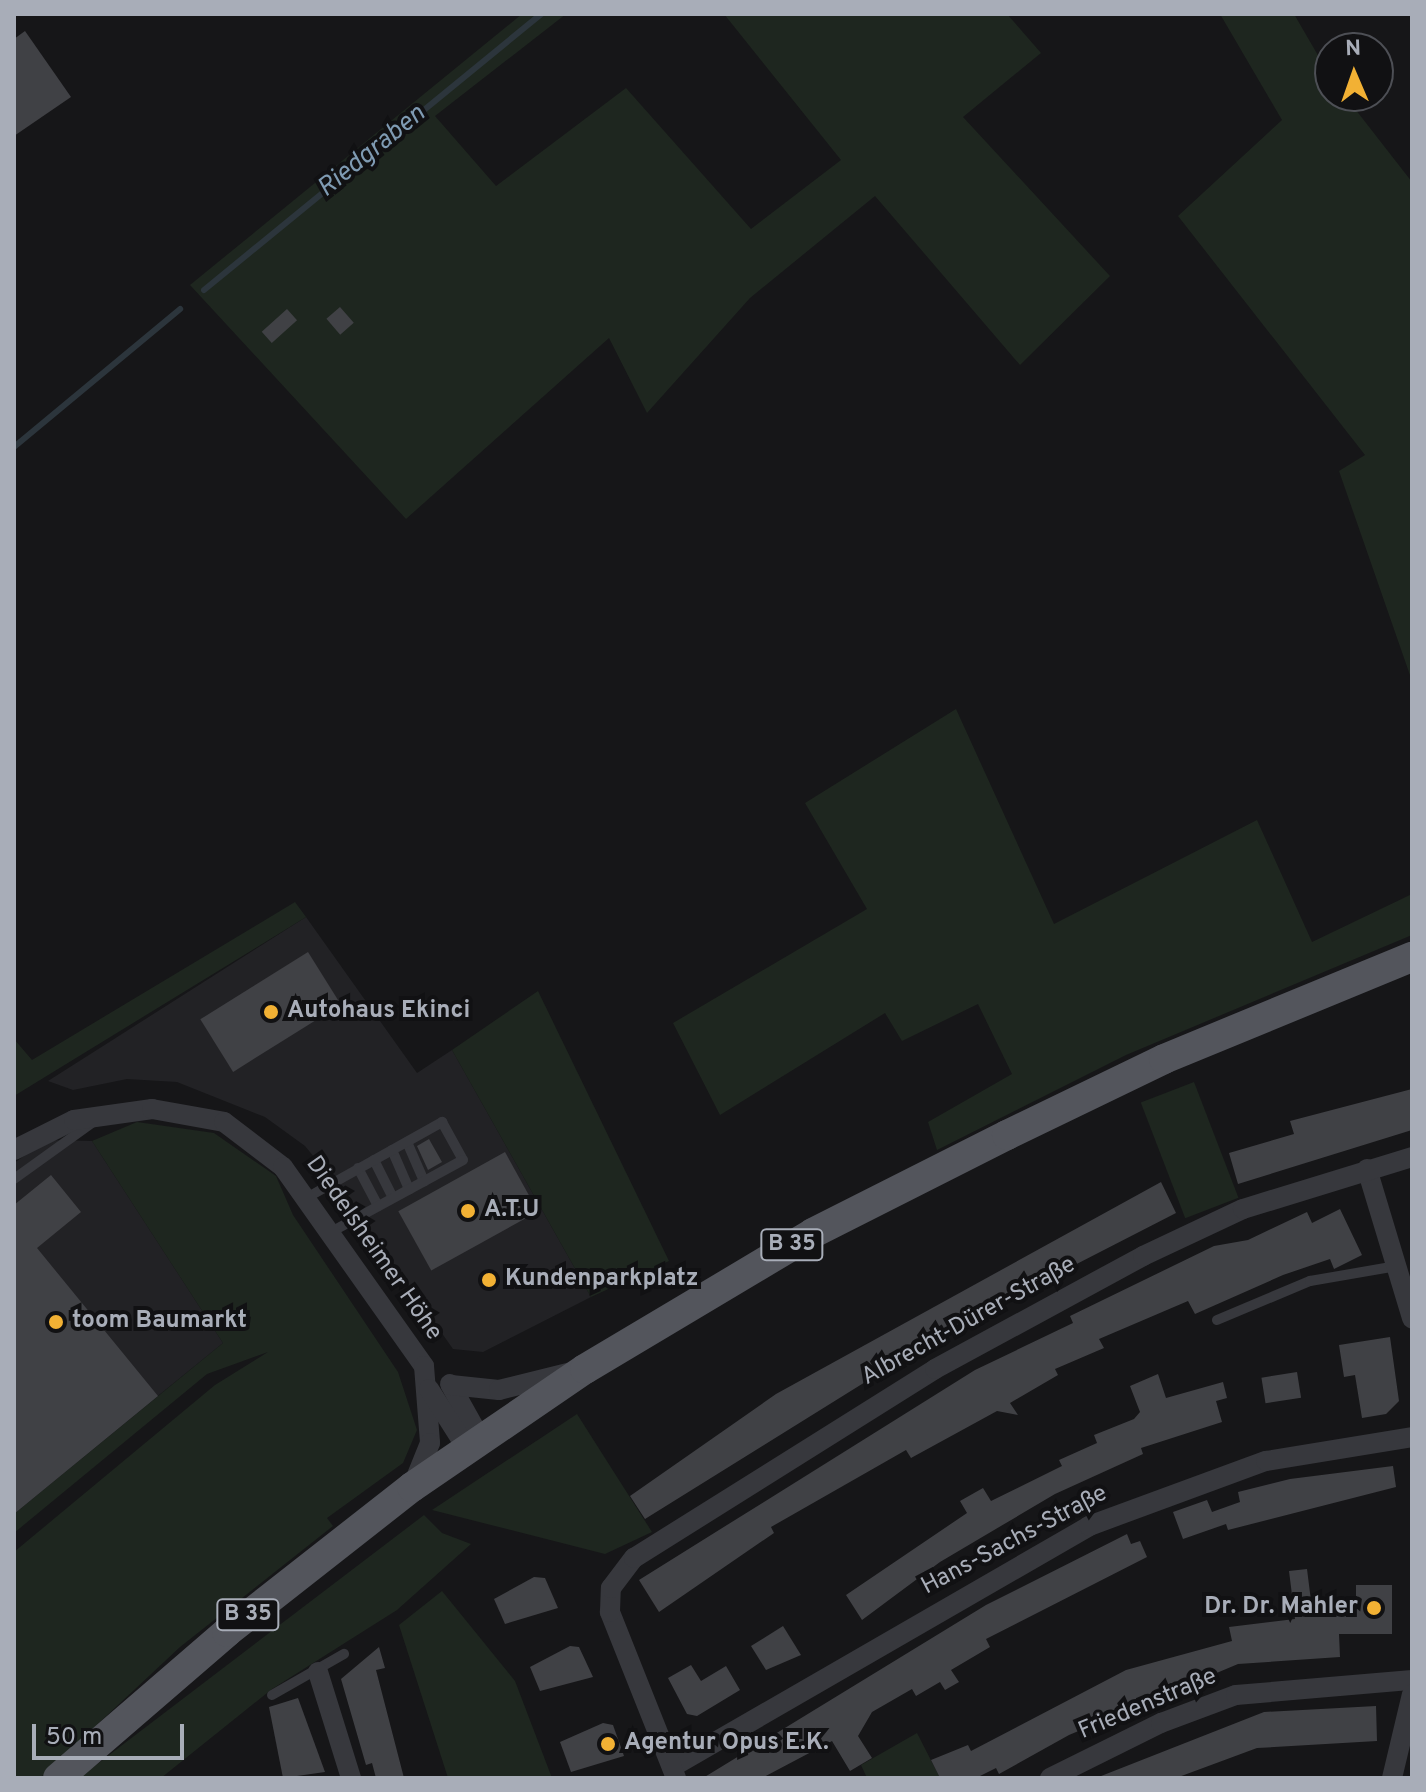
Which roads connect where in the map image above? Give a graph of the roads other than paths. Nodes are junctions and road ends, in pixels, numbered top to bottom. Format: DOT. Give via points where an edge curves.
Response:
graph roads {
  1 [pos="1412,957"];
  2 [pos="101,1114"];
  3 [pos="407,1142"];
  4 [pos="14,1150"];
  5 [pos="392,1150"];
  6 [pos="1412,1157"];
  7 [pos="374,1160"];
  8 [pos="358,1168"];
  9 [pos="1367,1169"];
  10 [pos="14,1179"];
  11 [pos="424,1181"];
  12 [pos="409,1189"];
  13 [pos="308,1197"];
  14 [pos="393,1198"];
  15 [pos="378,1206"];
  16 [pos="331,1232"];
  17 [pos="1397,1266"];
  18 [pos="1412,1318"];
  19 [pos="1217,1320"];
  20 [pos="424,1366"];
  21 [pos="585,1369"];
  22 [pos="451,1385"];
  23 [pos="429,1389"];
  24 [pos="1412,1437"];
  25 [pos="473,1442"];
  26 [pos="414,1483"];
  27 [pos="344,1654"];
  28 [pos="318,1672"];
  29 [pos="1412,1680"];
  30 [pos="1412,1694"];
  31 [pos="272,1695"];
  32 [pos="674,1773"];
  33 [pos="58,1778"];
  34 [pos="351,1778"];
  35 [pos="1050,1778"];
  36 [pos="1392,1778"];
  1 -- 21 [label="main road, B 35" via="1164,1059 1007,1135 813,1233"];
  2 -- 4 [label="street, Diedelsheimer Höhe"];
  2 -- 10 [label="lane" via="70,1146"];
  2 -- 13 [label="street, Diedelsheimer Höhe" via="152,1109 224,1122 283,1167"];
  3 -- 5 [label="lane"];
  3 -- 11 [label="lane"];
  3 -- 11 [label="lane" via="442,1122 463,1160"];
  5 -- 7 [label="lane"];
  5 -- 12 [label="lane"];
  6 -- 9 [label="street, Albrecht-Dürer-Straße"];
  7 -- 8 [label="lane"];
  7 -- 14 [label="lane"];
  8 -- 13 [label="lane"];
  8 -- 15 [label="lane"];
  9 -- 17 [label="street"];
  9 -- 32 [label="street, Albrecht-Dürer-Straße" via="1191,1233 935,1369 634,1558 611,1588 610,1612"];
  11 -- 12 [label="lane"];
  12 -- 14 [label="lane"];
  13 -- 16 [label="street, Diedelsheimer Höhe"];
  14 -- 15 [label="lane"];
  15 -- 16 [label="lane"];
  16 -- 20 [label="street, Diedelsheimer Höhe"];
  17 -- 18 [label="street"];
  17 -- 19 [label="lane" via="1310,1281"];
  20 -- 22 [label="street"];
  20 -- 23 [label="street"];
  21 -- 22 [label="street" via="499,1390"];
  21 -- 25 [label="main road, B 35"];
  22 -- 25 [label="street"];
  23 -- 25 [label="street"];
  23 -- 26 [label="street" via="430,1443"];
  24 -- 32 [label="street, Hans-Sachs-Straße" via="1266,1461 1089,1526"];
  25 -- 26 [label="main road, B 35"];
  26 -- 33 [label="main road, B 35" via="227,1632"];
  27 -- 28 [label="lane"];
  28 -- 31 [label="lane"];
  28 -- 34 [label="street"];
  29 -- 35 [label="street, Friedenstraße" via="1236,1695 1161,1723"];
  30 -- 36 [label="street"];
}
